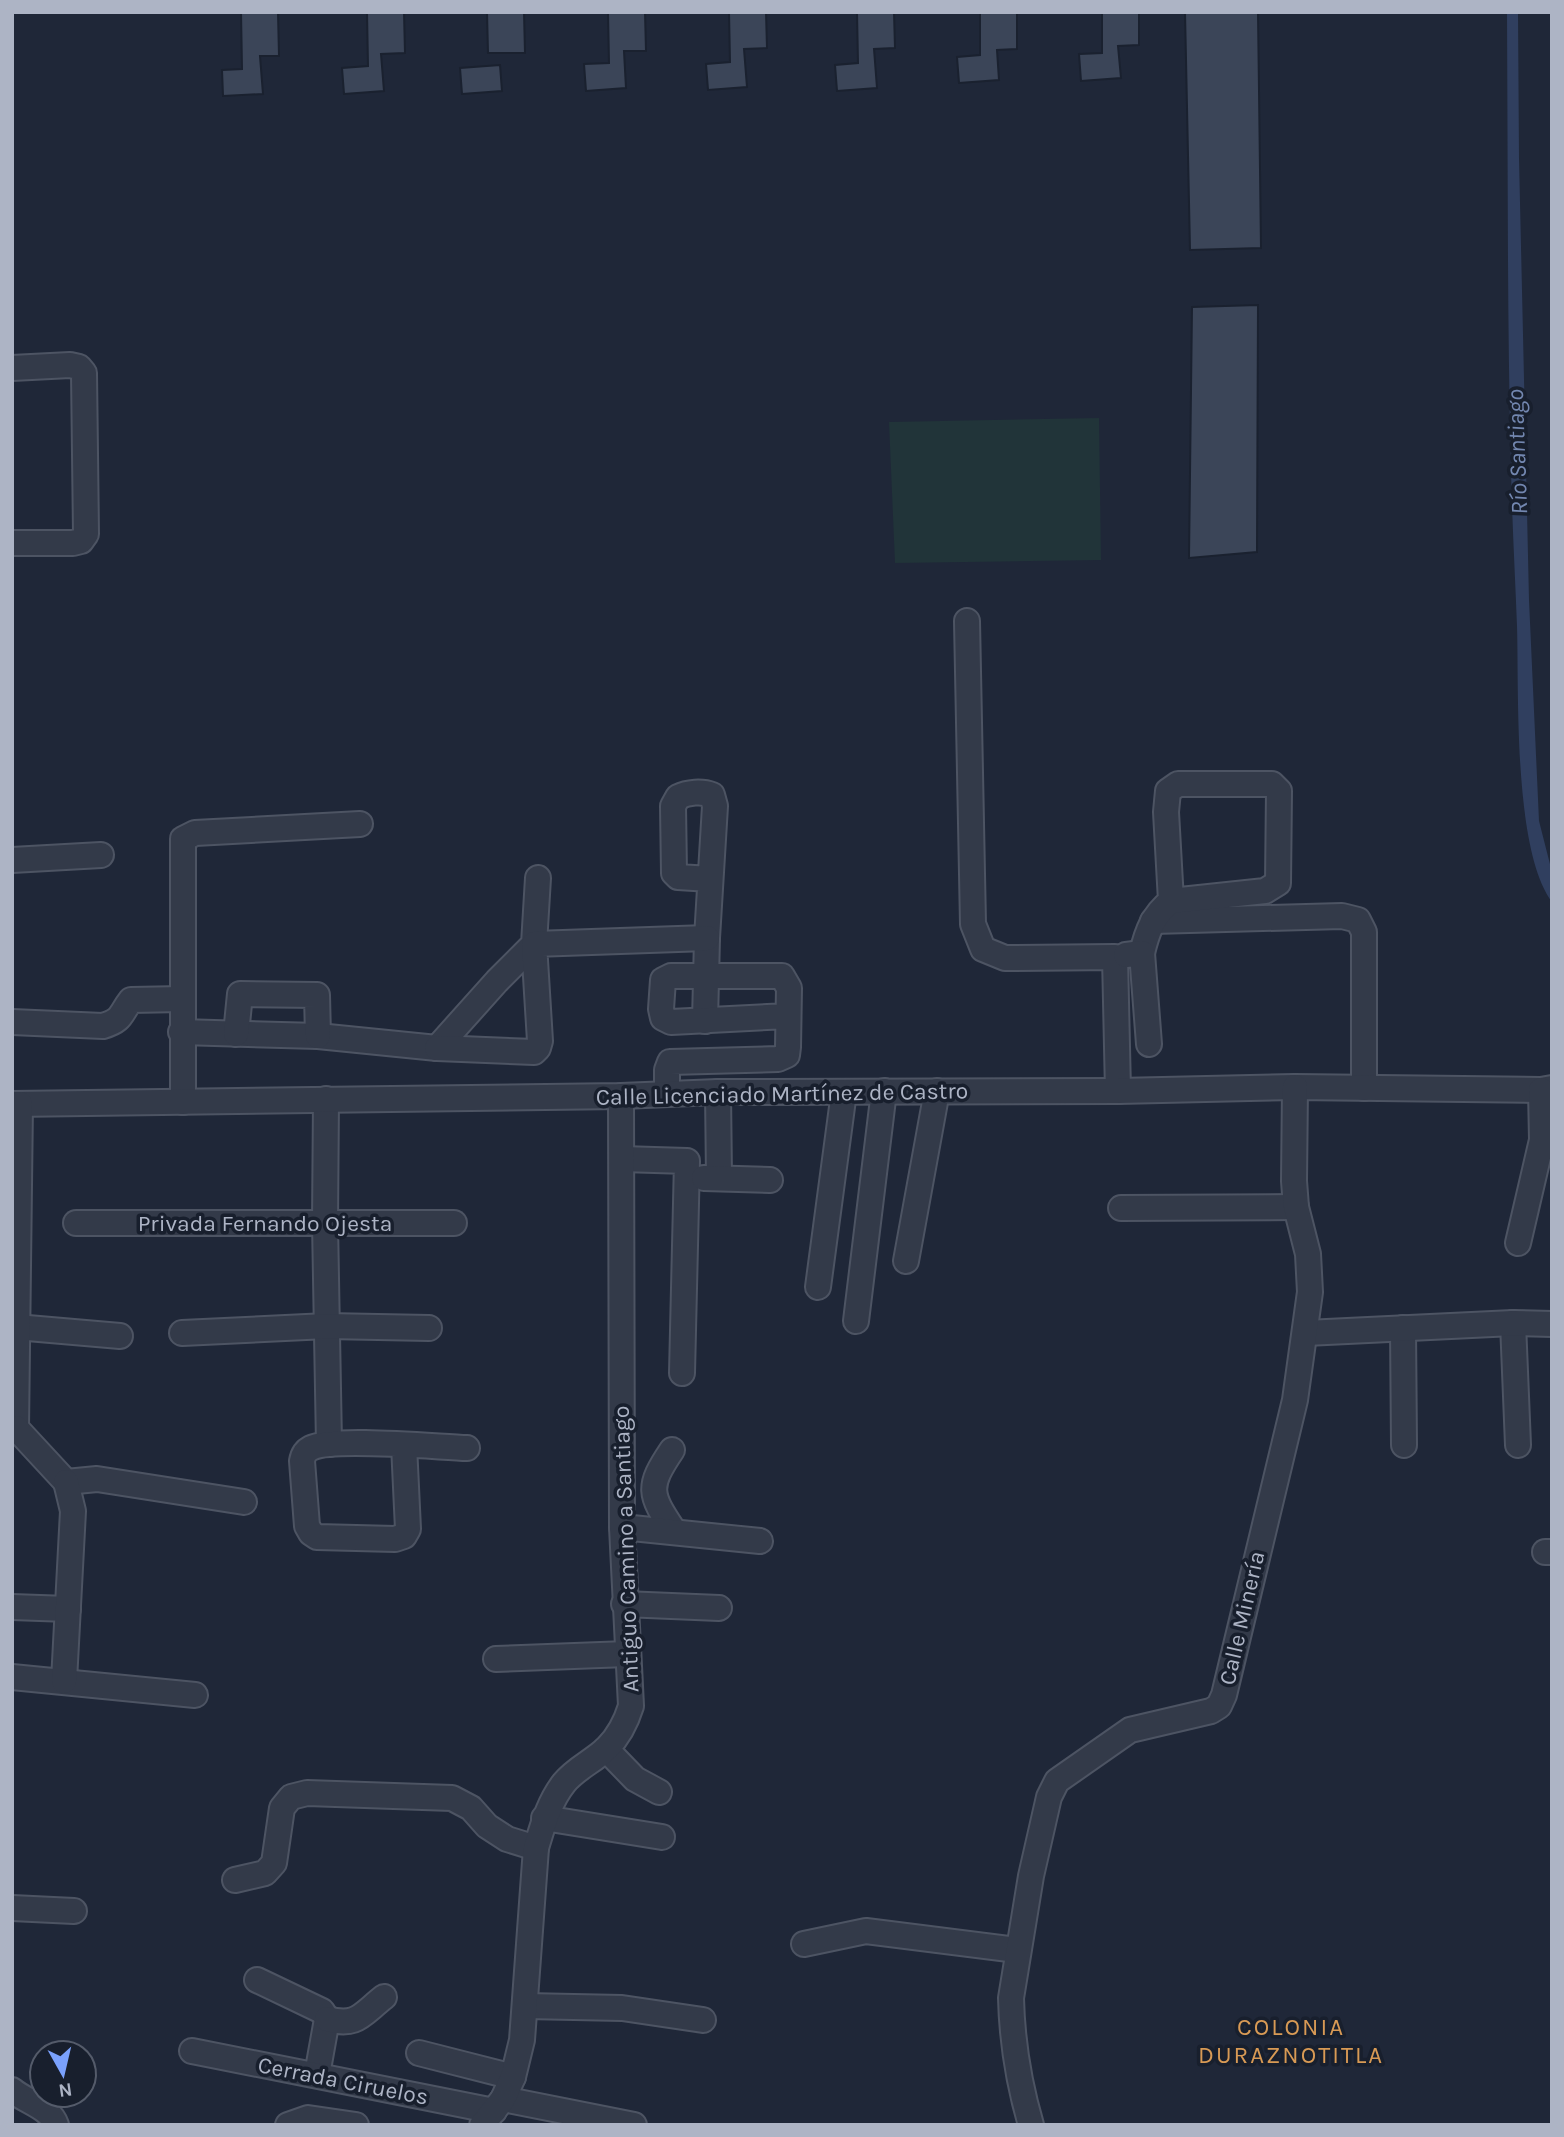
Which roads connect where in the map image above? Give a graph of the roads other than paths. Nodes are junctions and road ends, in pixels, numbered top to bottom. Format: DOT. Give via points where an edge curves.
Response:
graph roads {
  1 [pos="12,368"];
  2 [pos="12,543"];
  3 [pos="967,621"];
  4 [pos="359,824"];
  5 [pos="101,855"];
  6 [pos="12,860"];
  7 [pos="538,878"];
  8 [pos="710,879"];
  9 [pos="1171,901"];
  10 [pos="1153,921"];
  11 [pos="706,938"];
  12 [pos="534,944"];
  13 [pos="1142,953"];
  14 [pos="1115,957"];
  15 [pos="706,976"];
  16 [pos="182,999"];
  17 [pos="788,1016"];
  18 [pos="705,1021"];
  19 [pos="12,1022"];
  20 [pos="181,1031"];
  21 [pos="236,1034"];
  22 [pos="318,1036"];
  23 [pos="1149,1044"];
  24 [pos="437,1048"];
  25 [pos="1295,1087"];
  26 [pos="1364,1088"];
  27 [pos="1546,1089"];
  28 [pos="884,1091"];
  29 [pos="937,1091"];
  30 [pos="1118,1091"];
  31 [pos="718,1092"];
  32 [pos="844,1092"];
  33 [pos="667,1094"];
  34 [pos="621,1096"];
  35 [pos="326,1099"];
  36 [pos="183,1102"];
  37 [pos="16,1104"];
  38 [pos="622,1159"];
  39 [pos="686,1177"];
  40 [pos="719,1178"];
  41 [pos="769,1180"];
  42 [pos="1296,1206"];
  43 [pos="1121,1208"];
  44 [pos="76,1223"];
  45 [pos="325,1223"];
  46 [pos="454,1223"];
  47 [pos="1518,1243"];
  48 [pos="906,1261"];
  49 [pos="818,1287"];
  50 [pos="856,1321"];
  51 [pos="1513,1323"];
  52 [pos="1552,1324"];
  53 [pos="327,1326"];
  54 [pos="16,1327"];
  55 [pos="429,1328"];
  56 [pos="1403,1328"];
  57 [pos="182,1333"];
  58 [pos="1306,1333"];
  59 [pos="120,1336"];
  60 [pos="682,1373"];
  61 [pos="14,1429"];
  62 [pos="329,1444"];
  63 [pos="1404,1445"];
  64 [pos="404,1446"];
  65 [pos="1518,1446"];
  66 [pos="467,1448"];
  67 [pos="672,1450"];
  68 [pos="66,1482"];
  69 [pos="244,1502"];
  70 [pos="622,1527"];
  71 [pos="674,1531"];
  72 [pos="760,1541"];
  73 [pos="624,1604"];
  74 [pos="12,1607"];
  75 [pos="719,1608"];
  76 [pos="68,1609"];
  77 [pos="627,1654"];
  78 [pos="496,1659"];
  79 [pos="12,1677"];
  80 [pos="64,1681"];
  81 [pos="195,1695"];
  82 [pos="606,1749"];
  83 [pos="659,1792"];
  84 [pos="544,1818"];
  85 [pos="662,1837"];
  86 [pos="536,1848"];
  87 [pos="235,1880"];
  88 [pos="12,1908"];
  89 [pos="74,1911"];
  90 [pos="804,1944"];
  91 [pos="1017,1950"];
  92 [pos="257,1980"];
  93 [pos="384,1997"];
  94 [pos="526,2006"];
  95 [pos="327,2019"];
  96 [pos="704,2020"];
  97 [pos="192,2051"];
  98 [pos="419,2053"];
  99 [pos="317,2075"];
  100 [pos="12,2090"];
  101 [pos="498,2103"];
  102 [pos="351,2124"];
  103 [pos="56,2125"];
  104 [pos="288,2125"];
  105 [pos="634,2125"];
  106 [pos="1031,2125"];
  1 -- 2 [label="street" via="70,365 84,373 86,534 73,544"];
  3 -- 14 [label="street" via="973,924 983,949 1005,958"];
  4 -- 16 [label="street" via="195,833 183,839"];
  5 -- 6 [label="street"];
  7 -- 12 [label="street"];
  8 -- 11 [label="street"];
  9 -- 9 [label="street" via="1168,791 1178,784 1272,784 1279,792 1278,883 1265,891"];
  9 -- 10 [label="street"];
  10 -- 13 [label="street"];
  10 -- 26 [label="street" via="1342,916 1358,920 1364,932"];
  11 -- 12 [label="street"];
  11 -- 15 [label="street"];
  12 -- 24 [label="street"];
  12 -- 24 [label="street" via="538,1048 534,1052"];
  13 -- 14 [label="street"];
  13 -- 23 [label="street"];
  14 -- 30 [label="street"];
  15 -- 17 [label="street" via="782,975 789,988"];
  15 -- 18 [label="street"];
  15 -- 18 [label="street" via="671,976 661,986 663,1018"];
  16 -- 19 [label="street" via="131,1000 122,1016 103,1026"];
  16 -- 20 [label="street"];
  17 -- 18 [label="street"];
  17 -- 33 [label="street" via="787,1055 670,1062"];
  20 -- 21 [label="street"];
  20 -- 36 [label="street"];
  21 -- 22 [label="street"];
  21 -- 22 [label="street" via="240,994 317,995"];
  22 -- 24 [label="street"];
  25 -- 26 [label="street, Calle Licenciado Martínez de Castro"];
  25 -- 30 [label="street, Calle Licenciado Martínez de Castro"];
  25 -- 42 [label="street, Calle Minería"];
  26 -- 27 [label="street, Calle Licenciado Martínez de Castro"];
  27 -- 47 [label="street" via="1542,1140"];
  28 -- 29 [label="street, Calle Licenciado Martínez de Castro"];
  28 -- 32 [label="street, Calle Licenciado Martínez de Castro"];
  28 -- 50 [label="street"];
  29 -- 30 [label="street, Calle Licenciado Martínez de Castro"];
  29 -- 48 [label="street"];
  31 -- 32 [label="street, Calle Licenciado Martínez de Castro"];
  31 -- 33 [label="street, Calle Licenciado Martínez de Castro"];
  31 -- 40 [label="street"];
  32 -- 49 [label="street"];
  33 -- 34 [label="street, Calle Licenciado Martínez de Castro"];
  34 -- 35 [label="street, Calle Licenciado Martínez de Castro"];
  34 -- 38 [label="street, Antiguo Camino a Santiago"];
  35 -- 36 [label="street, Calle Licenciado Martínez de Castro"];
  35 -- 45 [label="street"];
  36 -- 37 [label="street, Calle Licenciado Martínez de Castro"];
  37 -- 54 [label="street"];
  38 -- 39 [label="street" via="687,1161"];
  38 -- 70 [label="street, Antiguo Camino a Santiago"];
  39 -- 40 [label="street"];
  39 -- 60 [label="street"];
  40 -- 41 [label="street"];
  42 -- 43 [label="street"];
  42 -- 58 [label="street, Calle Minería" via="1308,1254"];
  44 -- 45 [label="street, Privada Fernando Ojesta"];
  45 -- 46 [label="street, Privada Fernando Ojesta"];
  45 -- 53 [label="street"];
  51 -- 52 [label="street"];
  51 -- 56 [label="street"];
  51 -- 65 [label="street"];
  53 -- 55 [label="street"];
  53 -- 57 [label="street"];
  53 -- 62 [label="street"];
  54 -- 59 [label="street"];
  54 -- 61 [label="street"];
  56 -- 58 [label="street"];
  56 -- 63 [label="street"];
  58 -- 91 [label="street, Calle Minería" via="1295,1400 1219,1706 1130,1730 1057,1781 1049,1797"];
  61 -- 68 [label="street"];
  62 -- 64 [label="street"];
  62 -- 64 [label="street" via="310,1448 302,1461 307,1526 317,1537 395,1539 404,1535 408,1529"];
  64 -- 66 [label="street"];
  67 -- 71 [label="street" via="656,1474 653,1491 659,1510"];
  68 -- 69 [label="street" via="97,1479"];
  68 -- 76 [label="street" via="73,1511"];
  70 -- 71 [label="street"];
  70 -- 73 [label="street, Antiguo Camino a Santiago"];
  71 -- 72 [label="street"];
  73 -- 75 [label="street"];
  73 -- 77 [label="street, Antiguo Camino a Santiago"];
  74 -- 76 [label="street"];
  76 -- 80 [label="street"];
  77 -- 78 [label="street"];
  77 -- 82 [label="street, Antiguo Camino a Santiago" via="631,1706 625,1724"];
  79 -- 80 [label="street"];
  80 -- 81 [label="street"];
  82 -- 83 [label="street" via="635,1779"];
  82 -- 84 [label="street, Antiguo Camino a Santiago" via="565,1781"];
  84 -- 85 [label="street"];
  84 -- 86 [label="street, Antiguo Camino a Santiago"];
  86 -- 87 [label="street" via="507,1839 452,1798 307,1793 291,1797 282,1808 274,1863 265,1872"];
  86 -- 94 [label="street, Antiguo Camino a Santiago"];
  88 -- 89 [label="street"];
  90 -- 91 [label="street" via="866,1931"];
  91 -- 106 [label="street, Calle Minería" via="1011,2017"];
  92 -- 95 [label="street" via="322,2011"];
  93 -- 95 [label="street" via="353,2021"];
  94 -- 96 [label="street" via="622,2007"];
  94 -- 101 [label="street, Antiguo Camino a Santiago"];
  95 -- 99 [label="street"];
  97 -- 99 [label="street, Cerrada Ciruelos"];
  98 -- 101 [label="street"];
  99 -- 101 [label="street, Cerrada Ciruelos"];
  100 -- 103 [label="street" via="39,2106"];
  101 -- 105 [label="street"];
  102 -- 104 [label="street" via="308,2118"];
}
